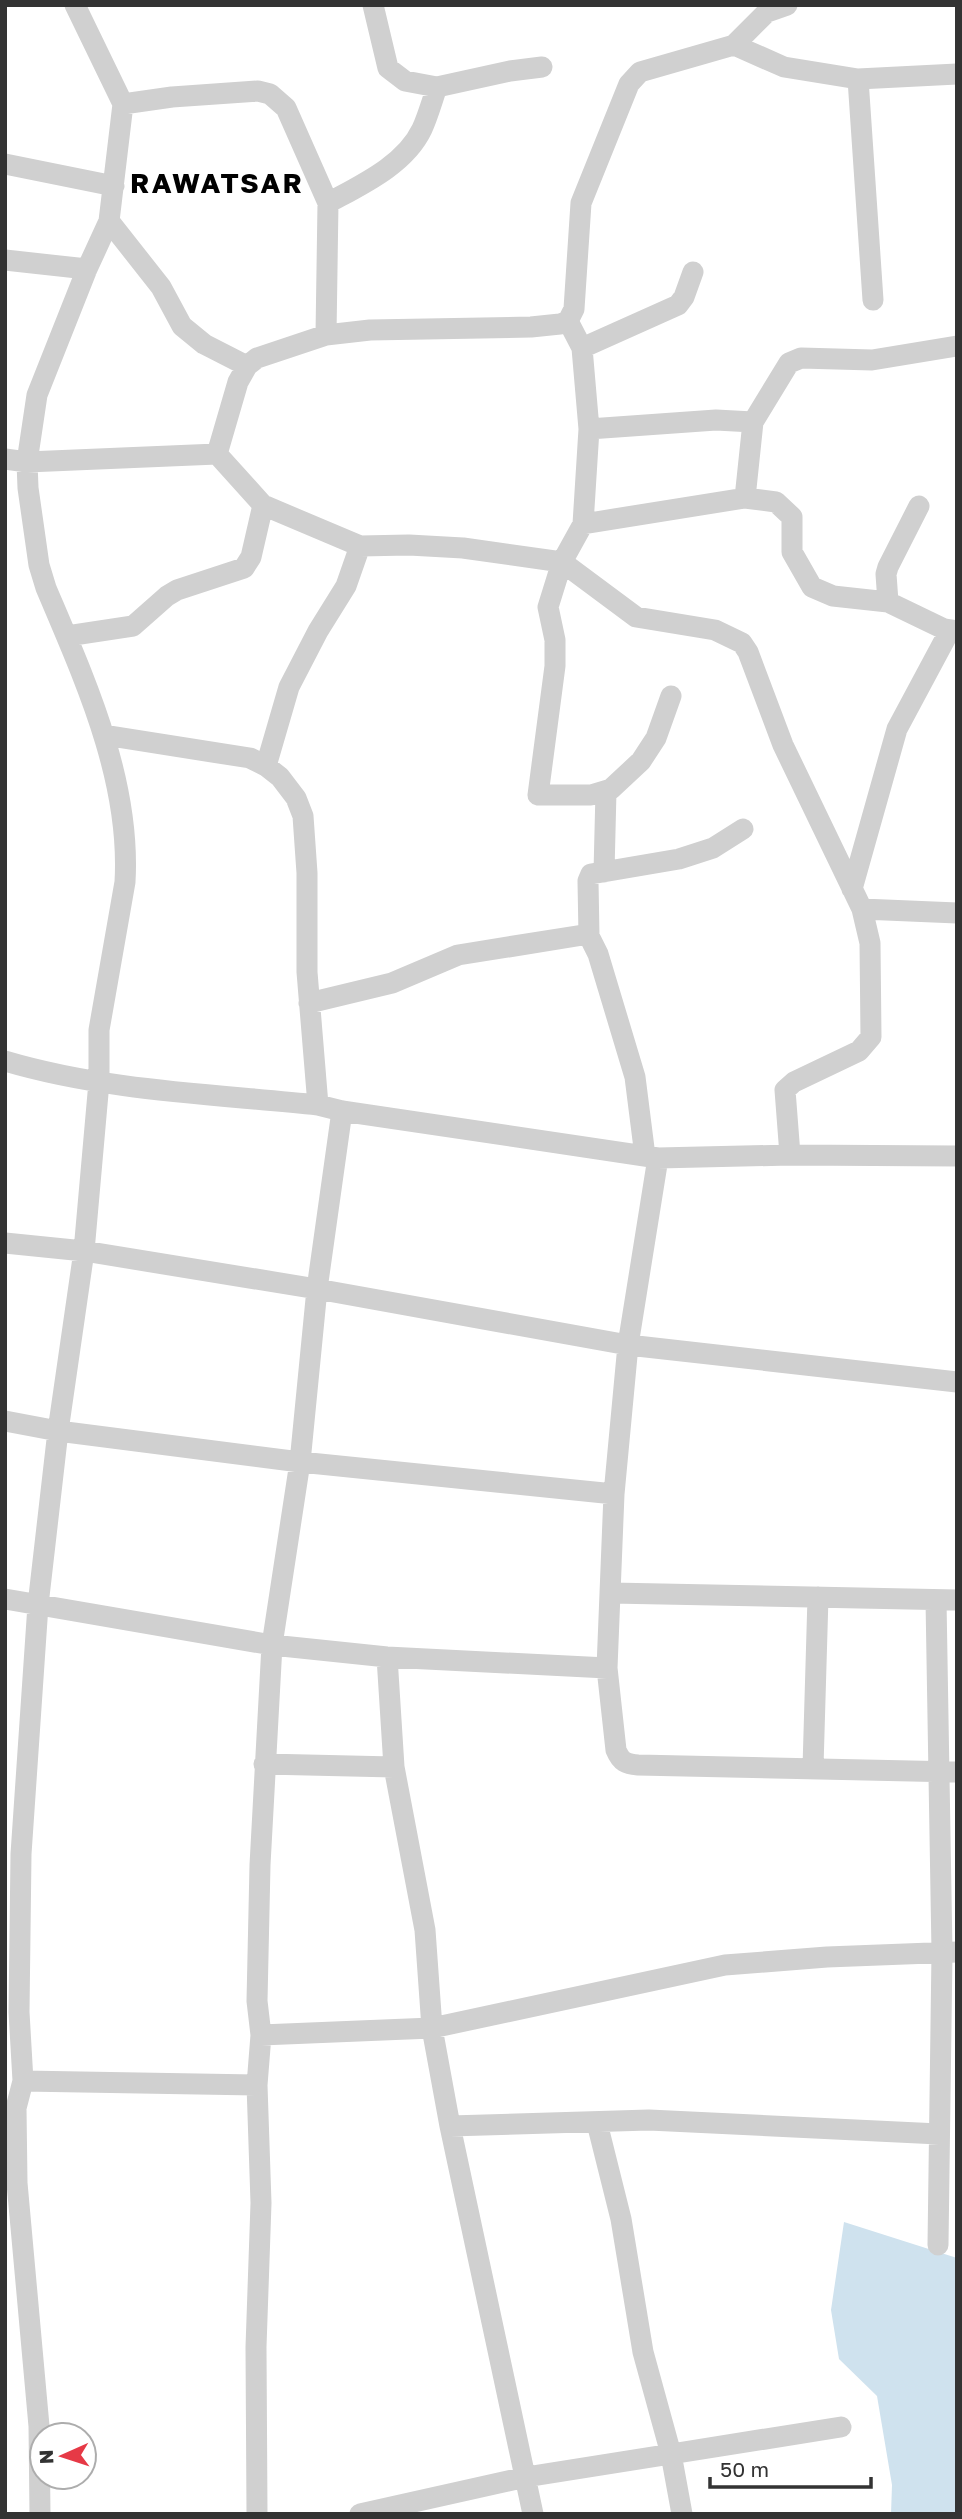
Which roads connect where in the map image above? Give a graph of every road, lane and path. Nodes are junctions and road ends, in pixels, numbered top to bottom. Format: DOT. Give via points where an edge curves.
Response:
graph roads {
  1 [pos="75,5"];
  2 [pos="373,5"];
  3 [pos="787,5"];
  4 [pos="734,45"];
  5 [pos="542,67"];
  6 [pos="957,74"];
  7 [pos="858,79"];
  8 [pos="437,87"];
  9 [pos="123,104"];
  10 [pos="5,164"];
  11 [pos="114,186"];
  12 [pos="328,203"];
  13 [pos="109,221"];
  14 [pos="5,260"];
  15 [pos="87,269"];
  16 [pos="693,272"];
  17 [pos="873,300"];
  18 [pos="568,321"];
  19 [pos="326,335"];
  20 [pos="957,346"];
  21 [pos="582,348"];
  22 [pos="247,366"];
  23 [pos="753,422"];
  24 [pos="589,429"];
  25 [pos="217,454"];
  26 [pos="5,458"];
  27 [pos="27,462"];
  28 [pos="745,498"];
  29 [pos="263,505"];
  30 [pos="919,506"];
  31 [pos="583,524"];
  32 [pos="360,547"];
  33 [pos="562,562"];
  34 [pos="888,602"];
  35 [pos="954,631"];
  36 [pos="67,636"];
  37 [pos="671,696"];
  38 [pos="104,735"];
  39 [pos="266,766"];
  40 [pos="606,792"];
  41 [pos="743,830"];
  42 [pos="604,872"];
  43 [pos="852,889"];
  44 [pos="862,909"];
  45 [pos="957,913"];
  46 [pos="589,936"];
  47 [pos="309,1003"];
  48 [pos="5,1061"];
  49 [pos="99,1082"];
  50 [pos="318,1105"];
  51 [pos="342,1111"];
  52 [pos="790,1155"];
  53 [pos="957,1156"];
  54 [pos="651,1157"];
  55 [pos="5,1243"];
  56 [pos="84,1251"];
  57 [pos="317,1289"];
  58 [pos="628,1345"];
  59 [pos="957,1382"];
  60 [pos="5,1421"];
  61 [pos="58,1431"];
  62 [pos="300,1462"];
  63 [pos="614,1494"];
  64 [pos="611,1593"];
  65 [pos="818,1597"];
  66 [pos="5,1599"];
  67 [pos="946,1600"];
  68 [pos="38,1605"];
  69 [pos="272,1645"];
  70 [pos="387,1657"];
  71 [pos="607,1668"];
  72 [pos="264,1764"];
  73 [pos="394,1767"];
  74 [pos="813,1768"];
  75 [pos="948,1772"];
  76 [pos="949,1952"];
  77 [pos="432,2028"];
  78 [pos="261,2035"];
  79 [pos="23,2081"];
  80 [pos="257,2085"];
  81 [pos="11,2109"];
  82 [pos="597,2123"];
  83 [pos="450,2126"];
  84 [pos="939,2134"];
  85 [pos="938,2245"];
  86 [pos="841,2427"];
  87 [pos="671,2454"];
  88 [pos="526,2477"];
  89 [pos="40,2514"];
  90 [pos="257,2514"];
  91 [pos="360,2514"];
  92 [pos="533,2514"];
  93 [pos="682,2514"];
  1 -- 9 [label="street"];
  2 -- 8 [label="street" via="388,68 414,85"];
  3 -- 4 [label="street" via="767,12"];
  4 -- 7 [label="street" via="784,67"];
  4 -- 18 [label="street" via="640,72 629,84 581,203 574,309"];
  5 -- 8 [label="street"];
  6 -- 7 [label="street"];
  7 -- 17 [label="street"];
  8 -- 12 [label="street" via="408,150"];
  9 -- 11 [label="street"];
  9 -- 12 [label="street" via="258,91 270,94 286,108"];
  10 -- 11 [label="street"];
  11 -- 13 [label="street"];
  12 -- 19 [label="street"];
  13 -- 15 [label="street"];
  13 -- 22 [label="street" via="161,287 183,326 204,344"];
  14 -- 15 [label="street"];
  15 -- 27 [label="street" via="37,395"];
  16 -- 21 [label="street" via="678,305"];
  18 -- 19 [label="street" via="531,327"];
  18 -- 21 [label="street"];
  19 -- 22 [label="street" via="257,358"];
  20 -- 23 [label="street" via="872,360 795,358"];
  21 -- 24 [label="street"];
  22 -- 25 [label="street"];
  23 -- 24 [label="street" via="716,420"];
  23 -- 28 [label="street"];
  24 -- 31 [label="street"];
  25 -- 27 [label="street"];
  25 -- 29 [label="street"];
  26 -- 27 [label="street"];
  27 -- 36 [label="street" via="39,565"];
  28 -- 31 [label="street"];
  28 -- 34 [label="street" via="776,502 792,517 792,552 812,587 832,596"];
  29 -- 32 [label="street"];
  29 -- 36 [label="street" via="251,557 244,568 173,592 133,626"];
  30 -- 34 [label="street" via="888,566"];
  31 -- 33 [label="street"];
  32 -- 33 [label="street" via="463,548"];
  32 -- 39 [label="street" via="346,586 289,687"];
  33 -- 40 [label="street" via="548,607 555,666 537,793"];
  33 -- 43 [label="street" via="636,617 715,630 742,643 787,755"];
  34 -- 35 [label="street"];
  35 -- 43 [label="street" via="897,729"];
  36 -- 38 [label="street"];
  37 -- 40 [label="street" via="656,738 641,761"];
  38 -- 39 [label="street" via="250,758"];
  38 -- 49 [label="street" via="122,813 126,860 99,1030"];
  39 -- 47 [label="street" via="296,798 303,816"];
  40 -- 42 [label="street"];
  41 -- 42 [label="street" via="713,848 679,859"];
  42 -- 46 [label="street" via="592,874 588,881"];
  43 -- 44 [label="street"];
  44 -- 45 [label="street"];
  44 -- 52 [label="street" via="870,943 871,1037 859,1051 785,1090"];
  46 -- 47 [label="street" via="458,955 392,983"];
  46 -- 54 [label="street" via="635,1077"];
  47 -- 50 [label="street"];
  48 -- 49 [label="street"];
  49 -- 50 [label="street"];
  49 -- 56 [label="street"];
  50 -- 51 [label="street"];
  51 -- 54 [label="street"];
  51 -- 57 [label="street"];
  52 -- 53 [label="street"];
  52 -- 54 [label="street"];
  54 -- 58 [label="street"];
  55 -- 56 [label="street"];
  56 -- 57 [label="street"];
  56 -- 61 [label="street"];
  57 -- 58 [label="street"];
  57 -- 62 [label="street"];
  58 -- 59 [label="street"];
  58 -- 63 [label="street"];
  60 -- 61 [label="street"];
  61 -- 62 [label="street"];
  61 -- 68 [label="street"];
  62 -- 63 [label="street"];
  62 -- 69 [label="street"];
  63 -- 64 [label="street"];
  64 -- 65 [label="street"];
  64 -- 71 [label="street"];
  65 -- 67 [label="street"];
  65 -- 74 [label="street"];
  66 -- 68 [label="street"];
  67 -- 75 [label="street"];
  68 -- 69 [label="street"];
  68 -- 79 [label="street" via="21,1854"];
  69 -- 70 [label="street"];
  69 -- 72 [label="street"];
  70 -- 71 [label="street"];
  70 -- 73 [label="street"];
  71 -- 74 [label="street" via="616,1750 626,1764"];
  72 -- 73 [label="street"];
  72 -- 78 [label="street" via="257,2001"];
  73 -- 77 [label="street" via="425,1930"];
  74 -- 75 [label="street"];
  75 -- 76 [label="street"];
  76 -- 77 [label="street" via="725,1965"];
  76 -- 84 [label="street"];
  77 -- 78 [label="street"];
  77 -- 83 [label="street"];
  78 -- 80 [label="street"];
  79 -- 80 [label="street"];
  79 -- 81 [label="street"];
  80 -- 90 [label="street" via="261,2203"];
  81 -- 89 [label="street" via="39,2426"];
  82 -- 83 [label="street"];
  82 -- 84 [label="street" via="649,2120"];
  82 -- 87 [label="street" via="621,2219 643,2352"];
  83 -- 88 [label="street"];
  84 -- 85 [label="street"];
  86 -- 87 [label="street"];
  87 -- 88 [label="street"];
  87 -- 93 [label="street"];
  88 -- 91 [label="street"];
  88 -- 92 [label="street"];
}
